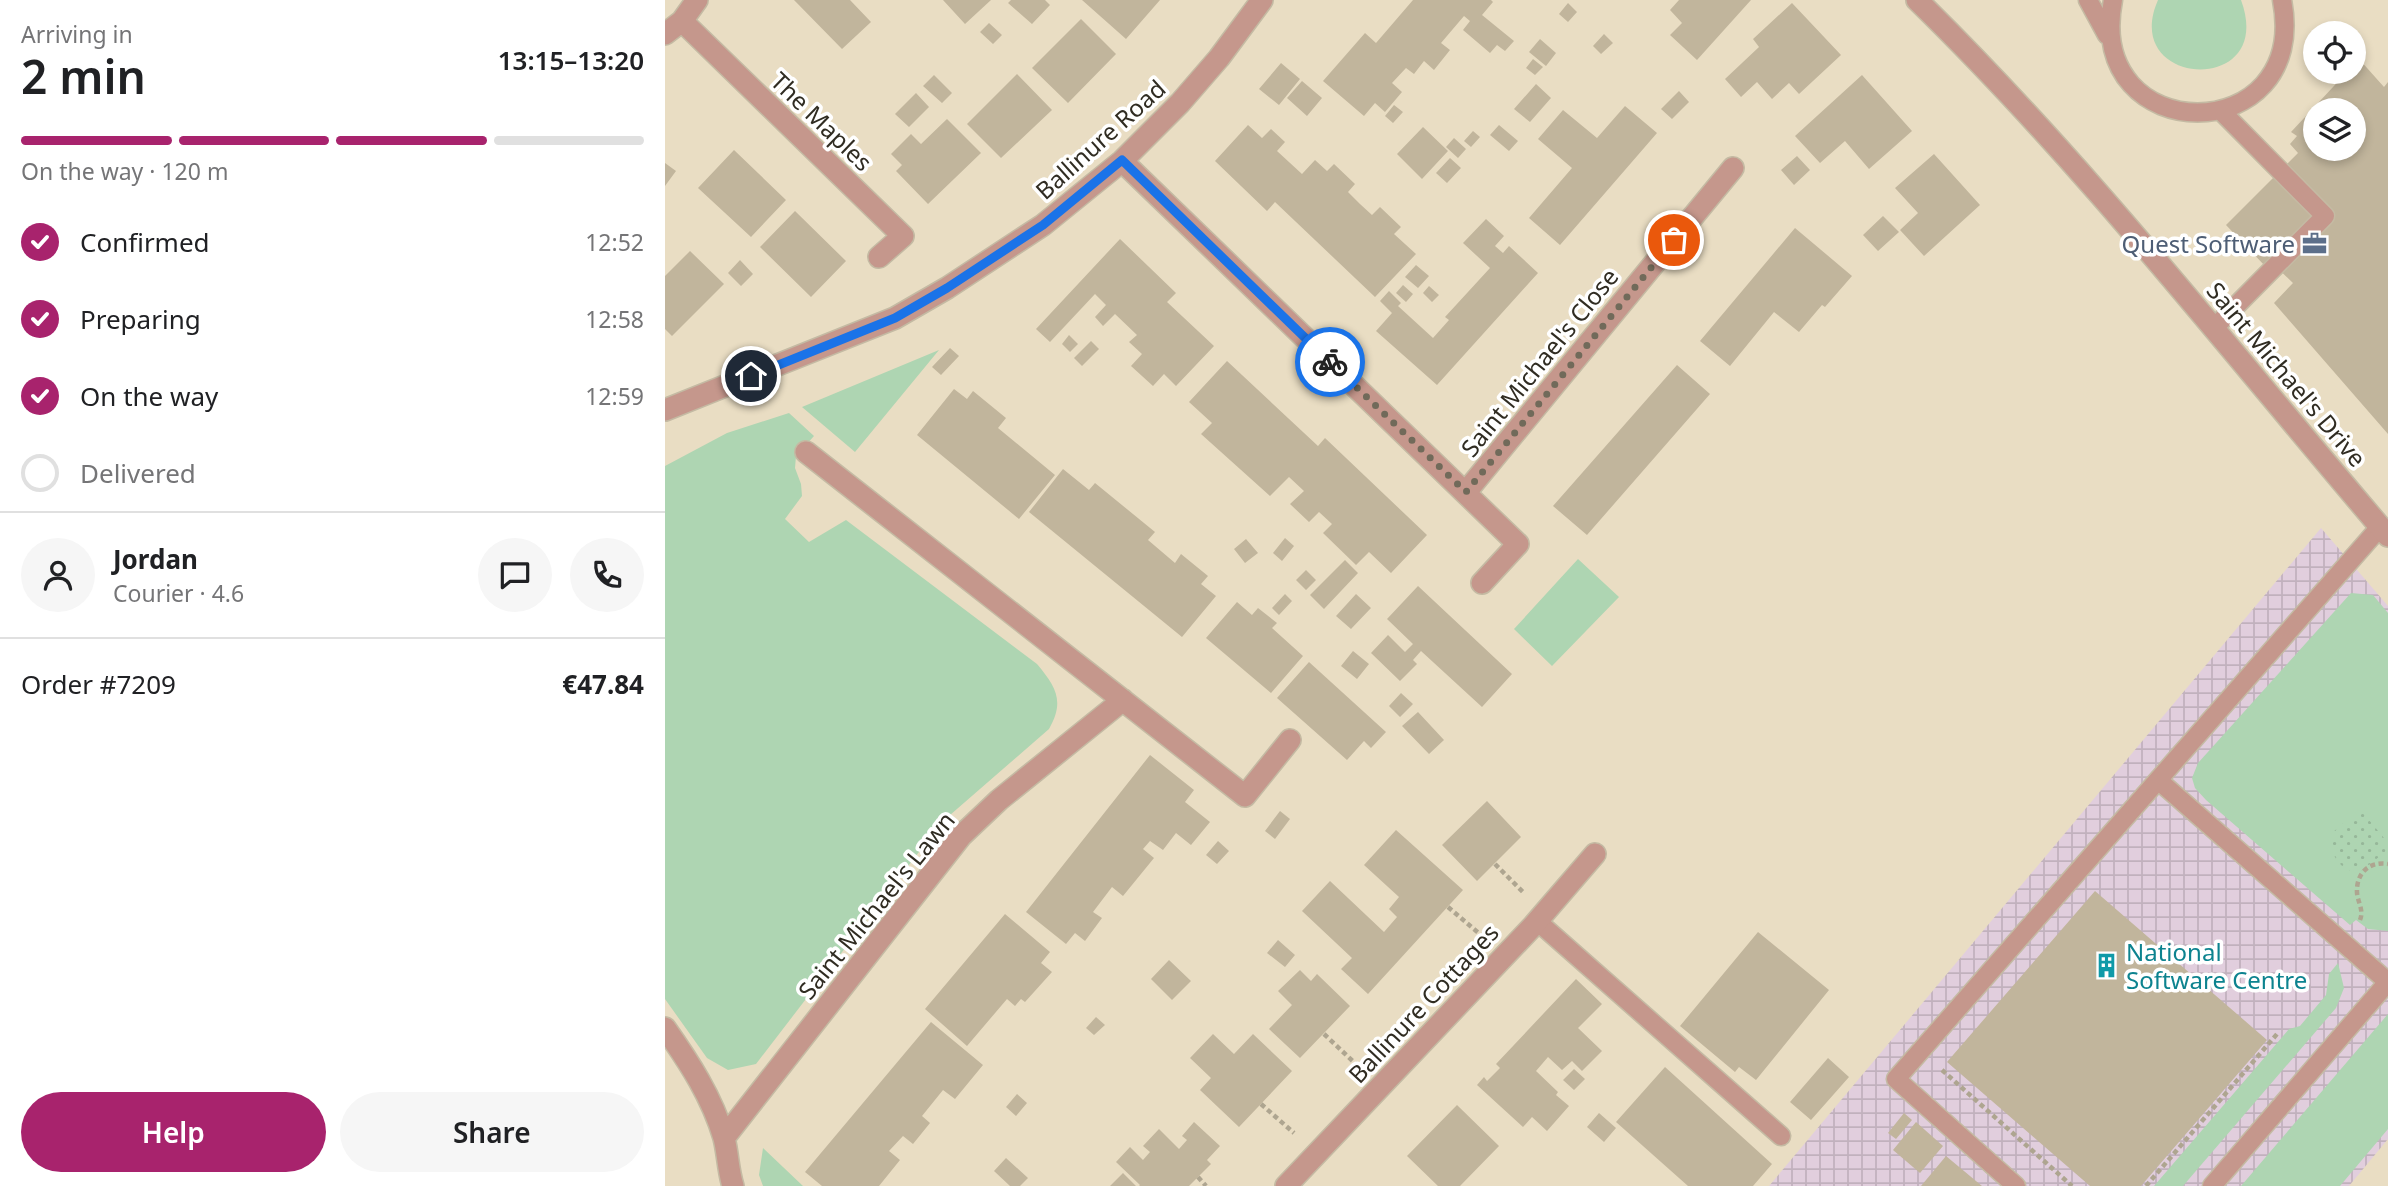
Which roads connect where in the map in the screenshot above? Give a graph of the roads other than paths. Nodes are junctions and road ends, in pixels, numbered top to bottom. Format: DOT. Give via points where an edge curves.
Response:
graph roads {
  1 [pos="697,0"];
  2 [pos="1262,0"];
  3 [pos="1917,0"];
  4 [pos="2088,0"];
  5 [pos="2113,0"];
  6 [pos="2282,0"];
  7 [pos="2298,0"];
  8 [pos="2287,23"];
  9 [pos="673,28"];
  10 [pos="2110,42"];
  11 [pos="2221,111"];
  12 [pos="1122,160"];
  13 [pos="1733,168"];
  14 [pos="879,257"];
  15 [pos="2215,327"];
  16 [pos="665,410"];
  17 [pos="806,452"];
  18 [pos="1466,492"];
  19 [pos="2384,531"];
  20 [pos="1482,583"];
  21 [pos="1123,700"];
  22 [pos="1290,740"];
  23 [pos="2158,779"];
  24 [pos="1595,854"];
  25 [pos="1537,921"];
  26 [pos="2388,982"];
  27 [pos="665,1028"];
  28 [pos="1781,1136"];
  29 [pos="724,1138"];
  30 [pos="733,1186"];
  31 [pos="1286,1186"];
  32 [pos="2016,1186"];
  33 [pos="2212,1186"];
  1 -- 9 [label="street"];
  2 -- 12 [label="street, Ballinure Road" via="1180,103"];
  3 -- 15 [label="street, Saint Michael's Drive" via="1997,82"];
  4 -- 10 [label="lane"];
  5 -- 10 [label="lane"];
  6 -- 8 [label="lane"];
  7 -- 8 [label="lane"];
  8 -- 11 [label="lane" via="2282,52 2269,78 2248,99"];
  9 -- 14 [label="street, The Maples" via="903,236"];
  10 -- 11 [label="lane" via="2124,75 2151,100 2185,113"];
  11 -- 15 [label="lane" via="2325,216"];
  12 -- 16 [label="street, Ballinure Road" via="1043,225 885,322"];
  12 -- 18 [label="street, Saint Michael's Close"];
  13 -- 18 [label="street, Saint Michael's Close"];
  15 -- 19 [label="street, Saint Michael's Drive"];
  17 -- 21 [label="street"];
  18 -- 20 [label="street, Saint Michael's Close" via="1518,544"];
  19 -- 23 [label="lane"];
  21 -- 22 [label="street" via="1245,796"];
  21 -- 29 [label="street, Saint Michael's Lawn" via="961,836"];
  23 -- 26 [label="lane"];
  23 -- 32 [label="lane" via="1896,1079"];
  24 -- 25 [label="street, Ballinure Cottages"];
  25 -- 28 [label="lane"];
  25 -- 31 [label="street, Ballinure Cottages"];
  26 -- 33 [label="lane"];
  27 -- 29 [label="street" via="700,1082"];
  29 -- 30 [label="street"];
}
